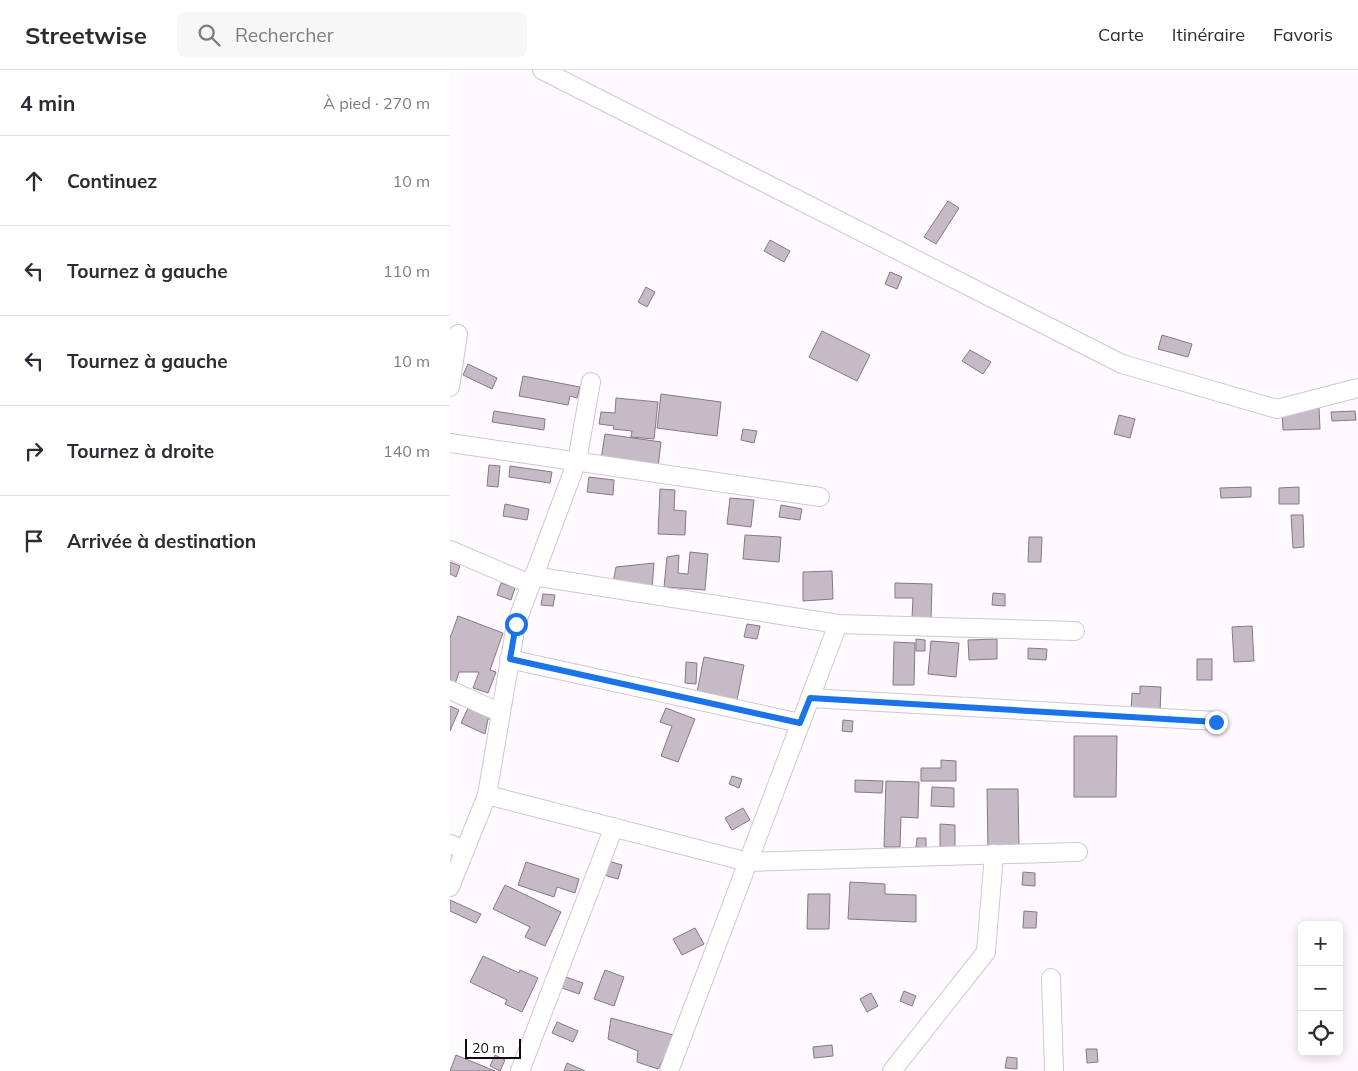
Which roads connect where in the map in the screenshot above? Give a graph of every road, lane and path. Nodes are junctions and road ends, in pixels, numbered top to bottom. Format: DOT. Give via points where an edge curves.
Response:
graph roads {
  1 [pos="542,70"];
  2 [pos="458,334"];
  3 [pos="591,382"];
  4 [pos="450,387"];
  5 [pos="1358,388"];
  6 [pos="450,443"];
  7 [pos="576,462"];
  8 [pos="820,497"];
  9 [pos="450,550"];
  10 [pos="532,580"];
  11 [pos="838,624"];
  12 [pos="1075,631"];
  13 [pos="510,659"];
  14 [pos="450,690"];
  15 [pos="810,698"];
  16 [pos="500,713"];
  17 [pos="1216,722"];
  18 [pos="800,723"];
  19 [pos="487,795"];
  20 [pos="614,827"];
  21 [pos="457,847"];
  22 [pos="1078,852"];
  23 [pos="994,854"];
  24 [pos="748,862"];
  25 [pos="450,887"];
  26 [pos="1051,978"];
  27 [pos="520,1071"];
  28 [pos="669,1071"];
  29 [pos="892,1071"];
  30 [pos="1054,1071"];
  1 -- 5 [label="street" via="1122,364 1277,409"];
  2 -- 4 [label="street"];
  3 -- 7 [label="street"];
  6 -- 7 [label="street"];
  7 -- 8 [label="street"];
  7 -- 10 [label="street"];
  9 -- 10 [label="street"];
  10 -- 11 [label="street"];
  10 -- 13 [label="street" via="516,624"];
  11 -- 12 [label="street"];
  11 -- 15 [label="street"];
  13 -- 16 [label="street"];
  13 -- 18 [label="street"];
  14 -- 16 [label="street"];
  15 -- 17 [label="street"];
  15 -- 18 [label="street"];
  16 -- 19 [label="street"];
  18 -- 24 [label="street"];
  19 -- 20 [label="street"];
  19 -- 21 [label="street"];
  20 -- 24 [label="street"];
  20 -- 27 [label="street"];
  21 -- 25 [label="street"];
  22 -- 23 [label="street"];
  23 -- 24 [label="street"];
  23 -- 29 [label="street" via="986,952"];
  24 -- 28 [label="street"];
  26 -- 30 [label="street"];
}
